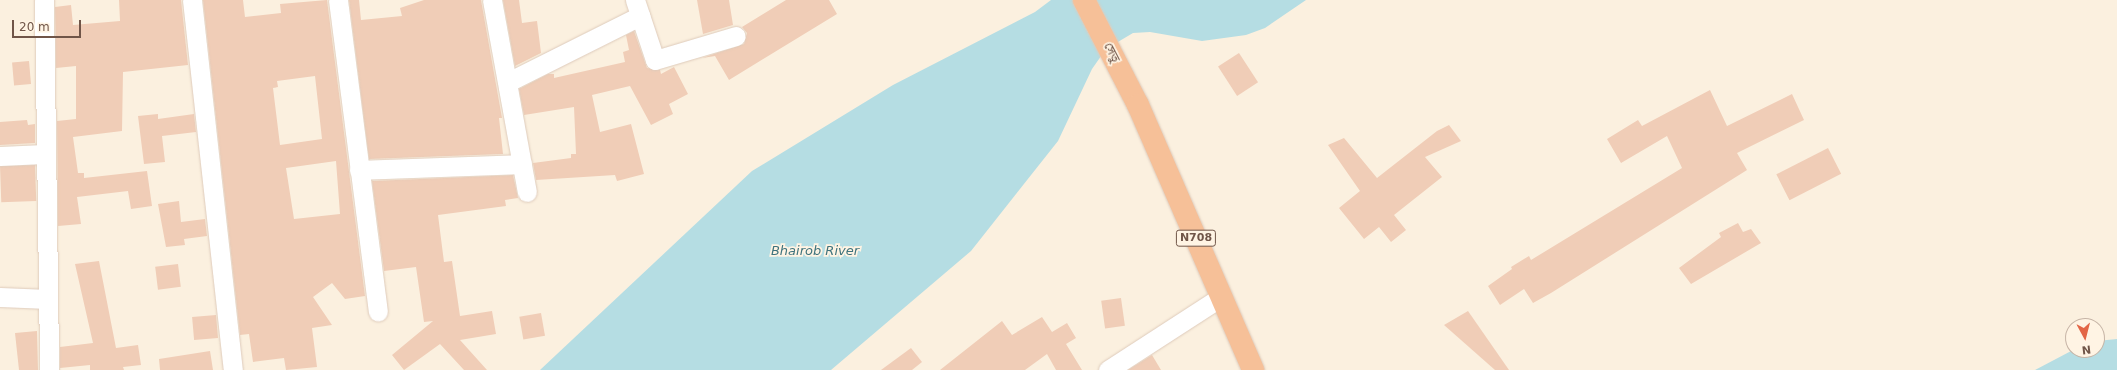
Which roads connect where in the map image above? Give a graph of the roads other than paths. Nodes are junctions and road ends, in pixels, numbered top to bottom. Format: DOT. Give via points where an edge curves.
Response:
graph roads {
  1 [pos="44,0"];
  2 [pos="192,0"];
  3 [pos="338,0"];
  4 [pos="492,0"];
  5 [pos="1084,0"];
  6 [pos="637,8"];
  7 [pos="736,36"];
  8 [pos="508,82"];
  9 [pos="44,154"];
  10 [pos="0,156"];
  11 [pos="522,164"];
  12 [pos="359,170"];
  13 [pos="527,192"];
  14 [pos="0,297"];
  15 [pos="1221,297"];
  16 [pos="48,299"];
  17 [pos="378,311"];
  18 [pos="50,370"];
  19 [pos="233,370"];
  20 [pos="1108,370"];
  21 [pos="1253,370"];
  1 -- 9 [label="street"];
  2 -- 19 [label="street"];
  3 -- 12 [label="street"];
  4 -- 8 [label="street"];
  5 -- 15 [label="highway, সেতু / N708" via="1138,105"];
  6 -- 7 [label="street" via="655,60"];
  6 -- 8 [label="street"];
  8 -- 11 [label="street"];
  9 -- 10 [label="street"];
  9 -- 16 [label="street"];
  11 -- 12 [label="street"];
  11 -- 13 [label="street"];
  12 -- 17 [label="street"];
  14 -- 16 [label="street"];
  15 -- 20 [label="street"];
  15 -- 21 [label="highway, N708"];
  16 -- 18 [label="street"];
}
